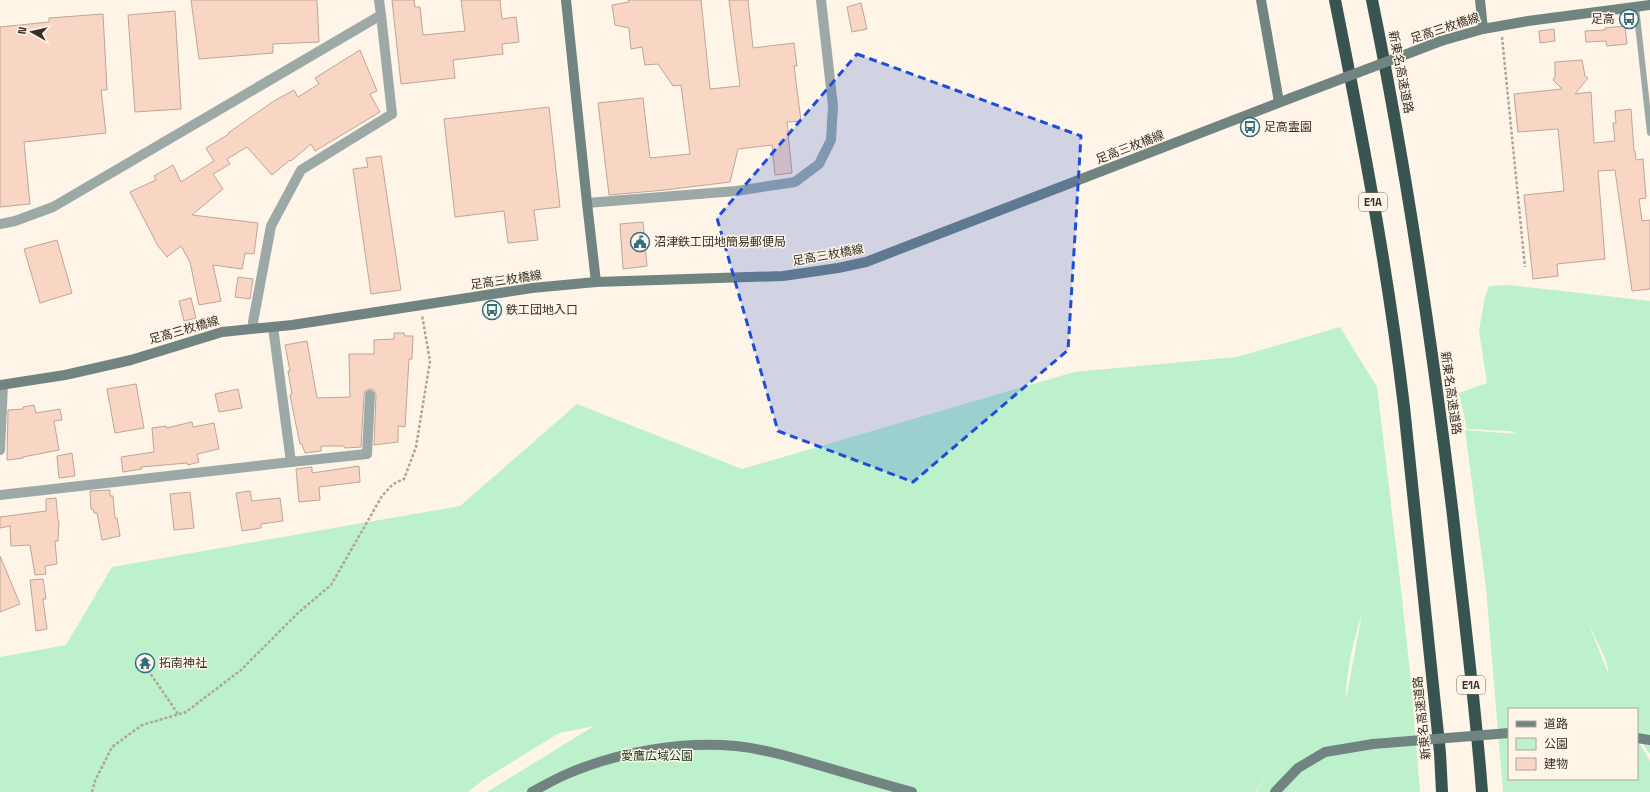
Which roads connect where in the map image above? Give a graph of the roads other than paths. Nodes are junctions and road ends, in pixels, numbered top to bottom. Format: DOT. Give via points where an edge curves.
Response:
graph roads {
  1 [pos="379,0"];
  2 [pos="566,0"];
  3 [pos="821,0"];
  4 [pos="1261,0"];
  5 [pos="1327,0"];
  6 [pos="1335,0"];
  7 [pos="1372,0"];
  8 [pos="1480,0"];
  9 [pos="1650,5"];
  10 [pos="1636,7"];
  11 [pos="381,15"];
  12 [pos="1483,29"];
  13 [pos="1279,102"];
  14 [pos="1360,124"];
  15 [pos="1650,133"];
  16 [pos="586,203"];
  17 [pos="0,224"];
  18 [pos="596,282"];
  19 [pos="273,327"];
  20 [pos="255,328"];
  21 [pos="2,385"];
  22 [pos="370,395"];
  23 [pos="0,450"];
  24 [pos="291,462"];
  25 [pos="0,495"];
  26 [pos="1508,733"];
  27 [pos="1638,738"];
  28 [pos="1650,740"];
  29 [pos="532,792"];
  30 [pos="912,792"];
  31 [pos="1275,792"];
  32 [pos="1442,792"];
  33 [pos="1482,792"];
  1 -- 11 [label="street"];
  2 -- 16 [label="main road"];
  3 -- 16 [label="street" via="833,106 831,140 819,164 795,182 736,191"];
  4 -- 13 [label="main road"];
  5 -- 14 [label="highway"];
  6 -- 14 [label="highway, 新東名高速道路 / E1A"];
  7 -- 33 [label="highway, 新東名高速道路 / E1A" via="1395,113 1439,399"];
  8 -- 12 [label="main road"];
  9 -- 10 [label="main road, 足高三枚橋線"];
  10 -- 12 [label="main road, 足高三枚橋線"];
  10 -- 15 [label="lane"];
  11 -- 17 [label="street" via="53,207"];
  11 -- 20 [label="street" via="392,114 301,170 271,226 253,322"];
  12 -- 13 [label="main road, 足高三枚橋線, bridge" via="1441,41"];
  13 -- 18 [label="main road, 足高三枚橋線" via="866,262 783,276"];
  14 -- 32 [label="highway, 新東名高速道路 / E1A" via="1404,406"];
  16 -- 18 [label="main road"];
  18 -- 19 [label="main road, 足高三枚橋線" via="532,288"];
  19 -- 20 [label="main road, 足高三枚橋線"];
  19 -- 24 [label="street"];
  20 -- 21 [label="main road, 足高三枚橋線" via="222,332 131,360 65,375"];
  21 -- 23 [label="street"];
  22 -- 24 [label="street" via="367,454"];
  24 -- 25 [label="street"];
  26 -- 31 [label="main road, bridge" via="1373,744 1325,752 1298,768"];
  27 -- 28 [label="main road"];
  29 -- 30 [label="main road" via="567,774 604,760 681,746 736,746 781,754"];
}
